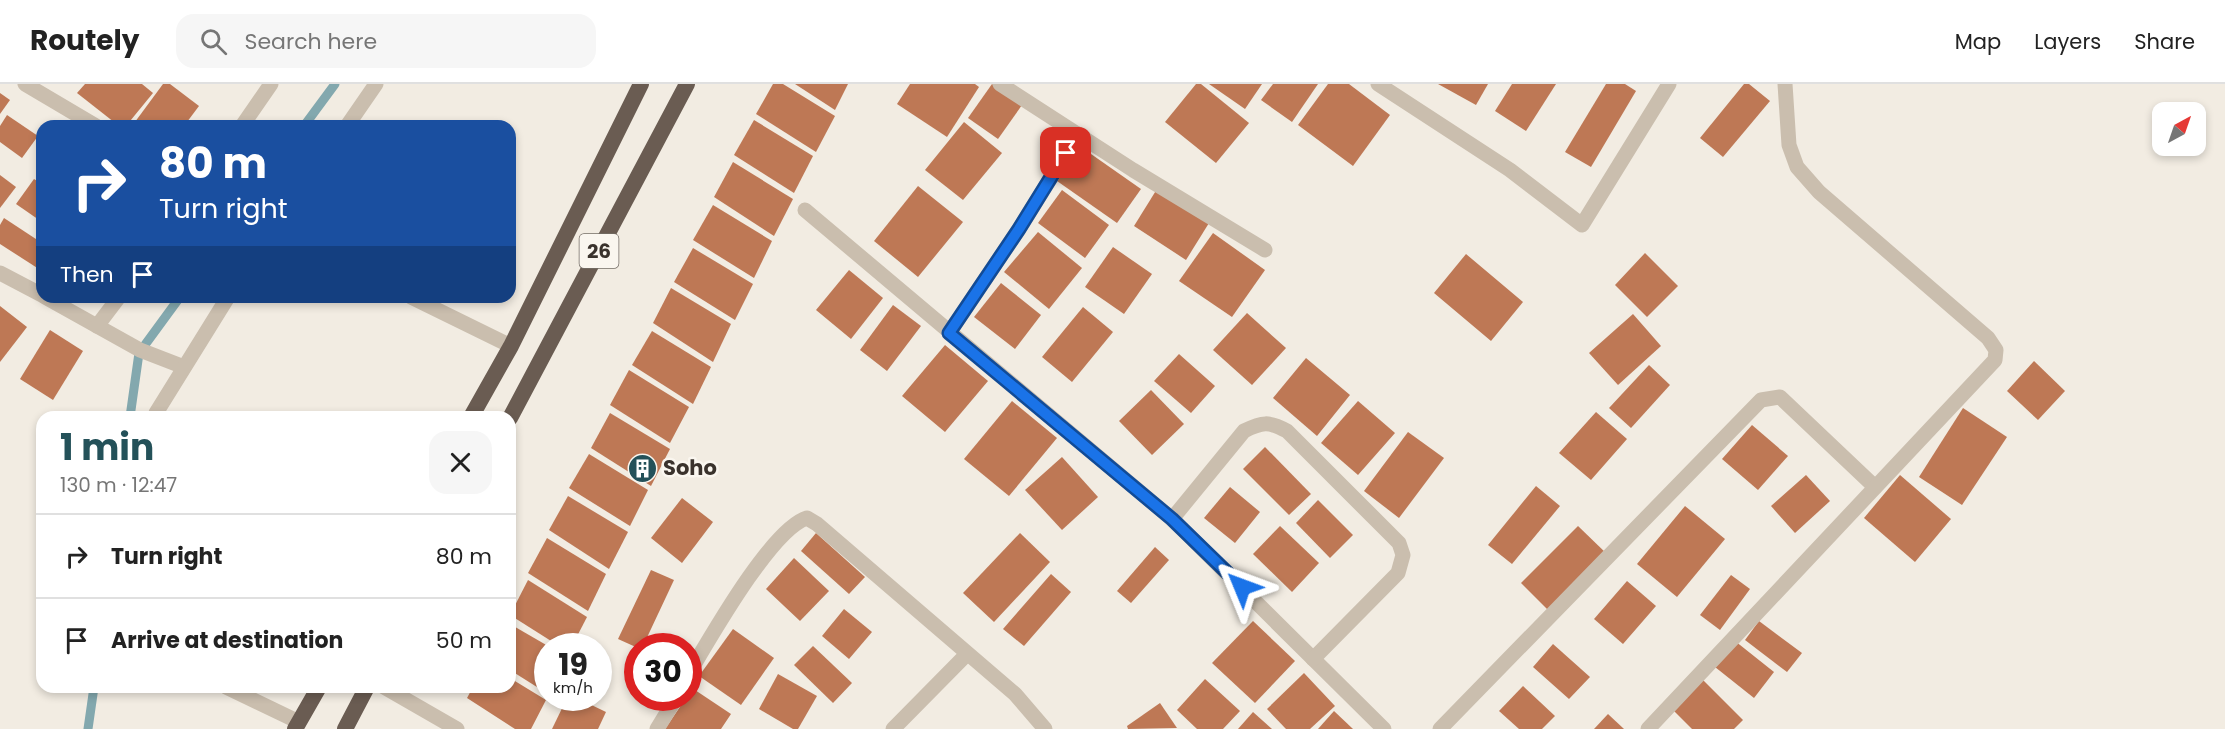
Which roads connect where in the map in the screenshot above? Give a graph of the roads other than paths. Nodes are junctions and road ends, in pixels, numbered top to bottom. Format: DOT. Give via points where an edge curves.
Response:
graph roads {
  1 [pos="272,84"];
  2 [pos="376,84"];
  3 [pos="641,84"];
  4 [pos="687,84"];
  5 [pos="1000,84"];
  6 [pos="1378,84"];
  7 [pos="1669,84"];
  8 [pos="1785,84"];
  9 [pos="31,86"];
  10 [pos="86,120"];
  11 [pos="246,120"];
  12 [pos="351,120"];
  13 [pos="1078,134"];
  14 [pos="805,210"];
  15 [pos="1265,250"];
  16 [pos="0,273"];
  17 [pos="36,292"];
  18 [pos="57,303"];
  19 [pos="116,303"];
  20 [pos="224,303"];
  21 [pos="423,303"];
  22 [pos="102,328"];
  23 [pos="949,333"];
  24 [pos="512,346"];
  25 [pos="184,367"];
  26 [pos="157,411"];
  27 [pos="474,411"];
  28 [pos="514,411"];
  29 [pos="1875,487"];
  30 [pos="1172,519"];
  31 [pos="702,651"];
  32 [pos="967,654"];
  33 [pos="1313,659"];
  34 [pos="237,693"];
  35 [pos="315,693"];
  36 [pos="364,693"];
  37 [pos="394,693"];
  38 [pos="668,711"];
  39 [pos="297,726"];
  40 [pos="345,729"];
  41 [pos="457,729"];
  42 [pos="657,729"];
  43 [pos="893,729"];
  44 [pos="1045,729"];
  45 [pos="1384,729"];
  46 [pos="1440,729"];
  47 [pos="1648,729"];
  1 -- 11 [label="street"];
  2 -- 12 [label="street"];
  3 -- 24 [label="highway, 26"];
  4 -- 28 [label="highway, 26"];
  5 -- 13 [label="street"];
  6 -- 7 [label="street" via="1510,170 1582,225"];
  8 -- 29 [label="street" via="1789,146 1797,167 1819,192 1988,338 1996,350 1995,360"];
  9 -- 10 [label="street"];
  13 -- 15 [label="street"];
  13 -- 23 [label="street"];
  14 -- 23 [label="street"];
  16 -- 17 [label="street"];
  18 -- 22 [label="street"];
  19 -- 22 [label="street"];
  20 -- 25 [label="street"];
  21 -- 24 [label="street"];
  22 -- 25 [label="street" via="140,350"];
  23 -- 30 [label="street"];
  24 -- 27 [label="highway, 26"];
  25 -- 26 [label="street"];
  29 -- 46 [label="street" via="1780,397 1761,400"];
  29 -- 47 [label="street"];
  30 -- 33 [label="street"];
  30 -- 33 [label="street" via="1244,431 1259,424 1274,424 1287,431 1399,543 1403,555 1398,573"];
  31 -- 32 [label="street" via="732,600 778,540 798,520 807,518"];
  32 -- 43 [label="street"];
  32 -- 44 [label="street" via="1015,694"];
  33 -- 45 [label="street"];
  34 -- 39 [label="street"];
  35 -- 39 [label="highway"];
  36 -- 40 [label="highway"];
  37 -- 41 [label="street"];
  38 -- 42 [label="street"];
}
